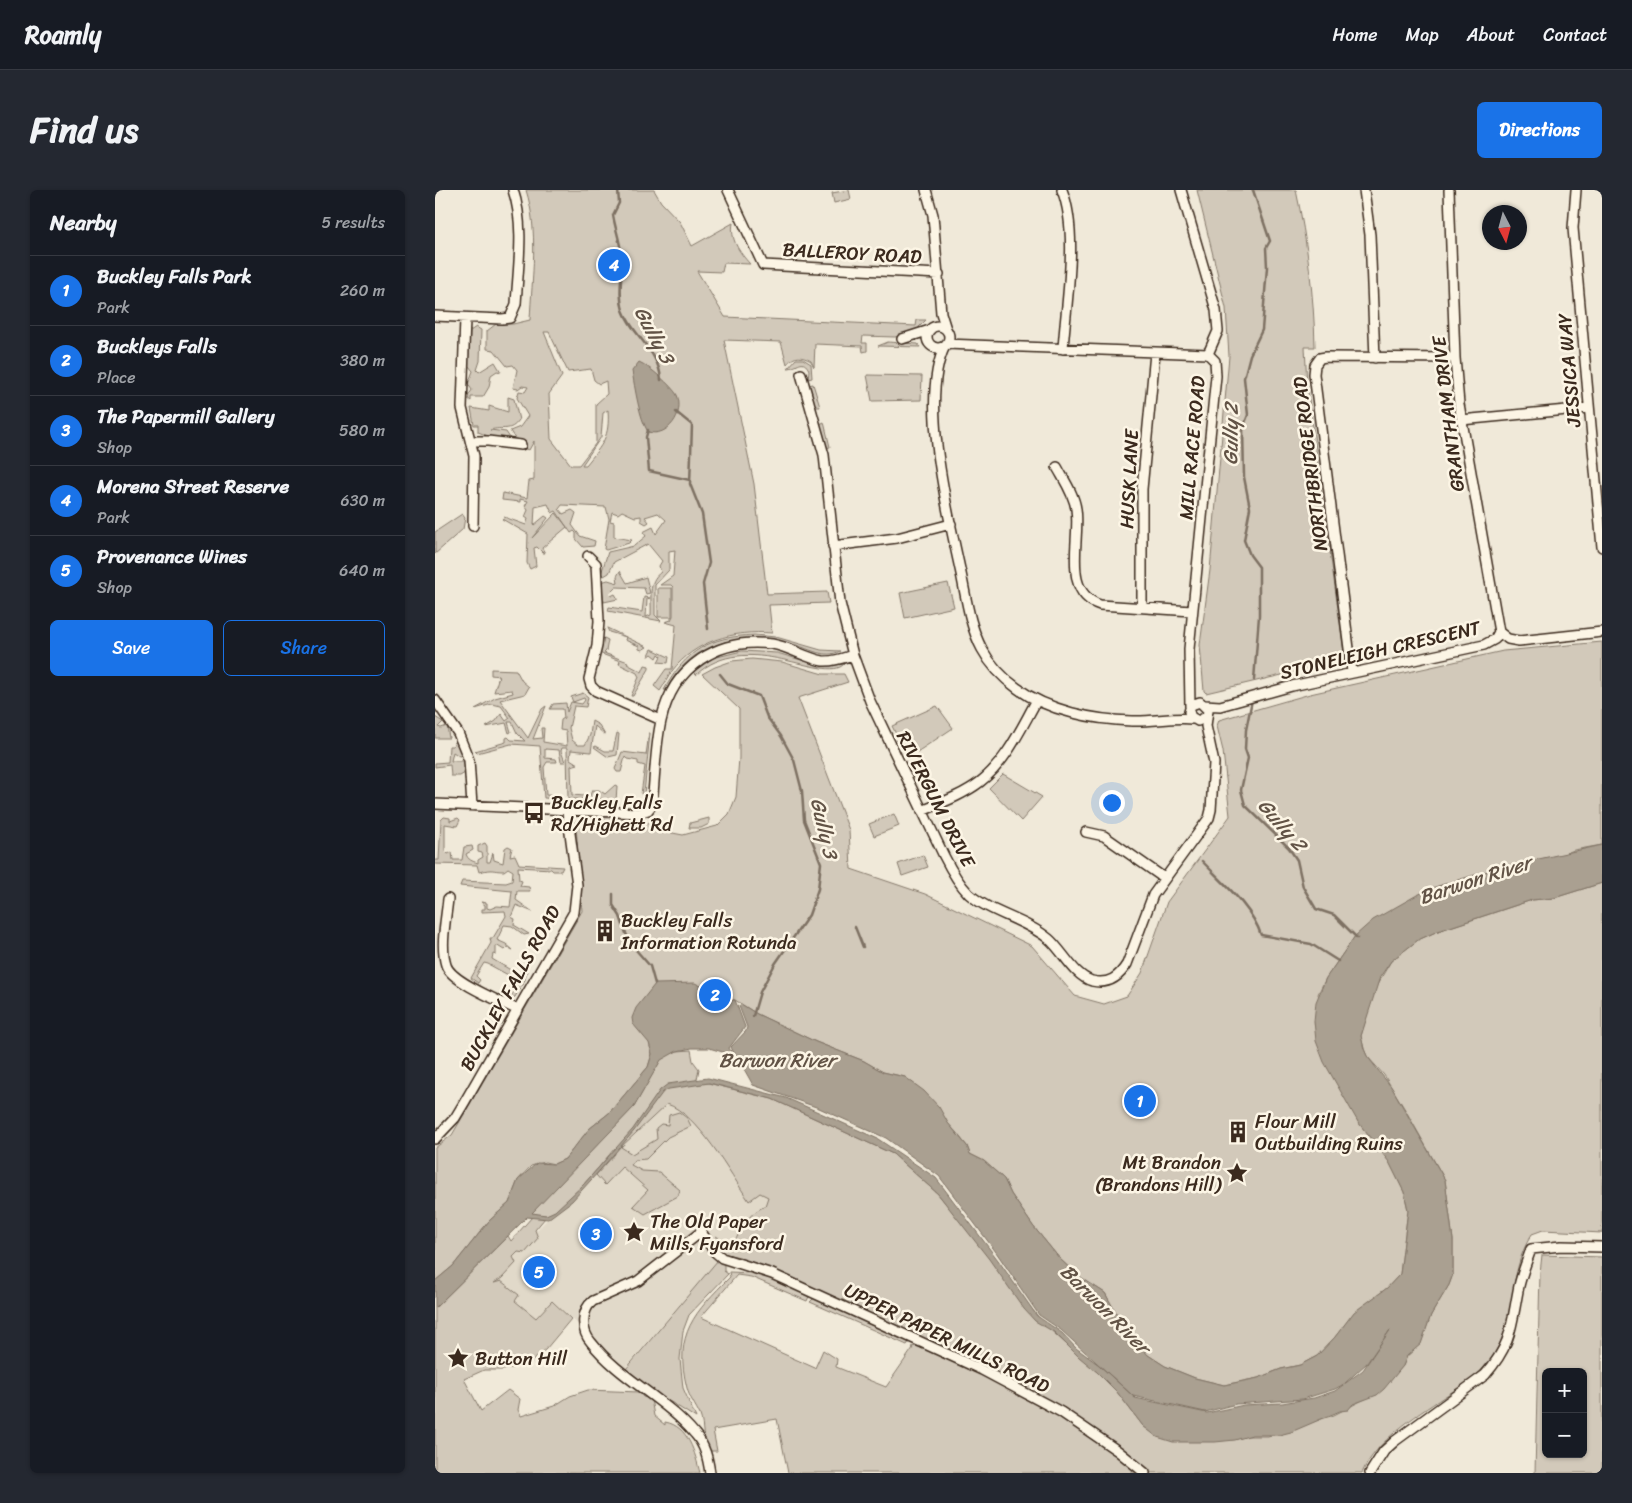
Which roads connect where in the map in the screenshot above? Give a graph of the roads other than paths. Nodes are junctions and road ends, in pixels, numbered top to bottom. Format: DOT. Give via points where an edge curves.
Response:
graph roads {
  1 [pos="513,190"];
  2 [pos="728,190"];
  3 [pos="927,190"];
  4 [pos="1062,190"];
  5 [pos="1181,190"];
  6 [pos="1364,190"];
  7 [pos="1449,190"];
  8 [pos="1576,190"];
  9 [pos="939,274"];
  10 [pos="940,302"];
  11 [pos="435,316"];
  12 [pos="465,318"];
  13 [pos="930,329"];
  14 [pos="947,330"];
  15 [pos="930,344"];
  16 [pos="977,344"];
  17 [pos="946,345"];
  18 [pos="1063,349"];
  19 [pos="1155,353"];
  20 [pos="1208,354"];
  21 [pos="1375,358"];
  22 [pos="1455,358"];
  23 [pos="937,371"];
  24 [pos="801,374"];
  25 [pos="1588,408"];
  26 [pos="1461,420"];
  27 [pos="471,442"];
  28 [pos="521,445"];
  29 [pos="1057,467"];
  30 [pos="951,524"];
  31 [pos="473,526"];
  32 [pos="833,546"];
  33 [pos="1602,547"];
  34 [pos="587,556"];
  35 [pos="1142,607"];
  36 [pos="1193,611"];
  37 [pos="1499,632"];
  38 [pos="1602,632"];
  39 [pos="853,655"];
  40 [pos="1352,672"];
  41 [pos="1191,688"];
  42 [pos="435,700"];
  43 [pos="1037,700"];
  44 [pos="1203,703"];
  45 [pos="1220,706"];
  46 [pos="1189,708"];
  47 [pos="1170,718"];
  48 [pos="1201,718"];
  49 [pos="661,720"];
  50 [pos="435,804"];
  51 [pos="472,806"];
  52 [pos="567,811"];
  53 [pos="922,812"];
  54 [pos="1086,832"];
  55 [pos="1164,878"];
  56 [pos="449,899"];
  57 [pos="518,1010"];
  58 [pos="435,1139"];
  59 [pos="1602,1247"];
  60 [pos="710,1473"];
  61 [pos="1145,1473"];
  62 [pos="1370,1473"];
  1 -- 12 [label="street" via="519,212 516,304 510,318"];
  2 -- 9 [label="street, BALLEROY ROAD" via="763,265"];
  3 -- 9 [label="street"];
  4 -- 18 [label="street" via="1067,201 1071,235"];
  5 -- 20 [label="street" via="1216,310 1218,331"];
  6 -- 21 [label="street" via="1370,235"];
  7 -- 22 [label="street, GRANTHAM DRIVE"];
  8 -- 25 [label="street, JESSICA WAY" via="1573,228"];
  9 -- 10 [label="street"];
  10 -- 13 [label="street"];
  10 -- 14 [label="street"];
  11 -- 12 [label="street"];
  12 -- 27 [label="street" via="462,408"];
  13 -- 14 [label="street" via="938,326"];
  13 -- 15 [label="street" via="927,337"];
  13 -- 15 [label="street" via="902,339"];
  14 -- 16 [label="street"];
  14 -- 17 [label="street" via="949,338"];
  15 -- 17 [label="street" via="938,348"];
  15 -- 23 [label="street"];
  16 -- 17 [label="street"];
  16 -- 18 [label="street, MILL RACE ROAD"];
  17 -- 23 [label="street"];
  18 -- 19 [label="street, MILL RACE ROAD"];
  19 -- 20 [label="street, MILL RACE ROAD"];
  19 -- 35 [label="street, HUSK LANE" via="1142,489"];
  20 -- 36 [label="street, MILL RACE ROAD" via="1215,361 1216,372"];
  21 -- 22 [label="street, NORTHBRIDGE ROAD"];
  21 -- 40 [label="street, NORTHBRIDGE ROAD" via="1320,358 1314,374"];
  22 -- 26 [label="street, GRANTHAM DRIVE"];
  23 -- 30 [label="street" via="938,451"];
  24 -- 32 [label="street, RIVERGUM DRIVE" via="824,455"];
  25 -- 26 [label="street"];
  25 -- 33 [label="street, JESSICA WAY"];
  26 -- 37 [label="street, GRANTHAM DRIVE"];
  27 -- 28 [label="street" via="488,440"];
  27 -- 31 [label="street" via="474,456"];
  29 -- 35 [label="street" via="1075,504 1078,588 1090,602 1100,605"];
  30 -- 32 [label="street" via="897,538"];
  30 -- 43 [label="street" via="970,613 982,649 996,670"];
  32 -- 39 [label="street, RIVERGUM DRIVE" via="840,603"];
  34 -- 49 [label="street" via="598,561 599,615 590,685 597,692"];
  35 -- 36 [label="street"];
  36 -- 41 [label="street, MILL RACE ROAD" via="1189,649"];
  37 -- 38 [label="street, STONELEIGH CRESCENT" via="1508,639 1519,641"];
  37 -- 40 [label="street, STONELEIGH CRESCENT" via="1495,639 1483,645"];
  39 -- 49 [label="street" via="825,661 769,644 737,645 718,650 697,662 677,683"];
  39 -- 53 [label="street, RIVERGUM DRIVE" via="870,701"];
  40 -- 45 [label="street, STONELEIGH CRESCENT"];
  41 -- 44 [label="street, MILL RACE ROAD"];
  41 -- 46 [label="street, MILL RACE ROAD"];
  42 -- 51 [label="street" via="458,733 469,760"];
  43 -- 47 [label="street" via="1103,719"];
  43 -- 53 [label="street" via="1006,755 987,776"];
  44 -- 45 [label="street, STONELEIGH CRESCENT"];
  44 -- 46 [label="street"];
  44 -- 48 [label="street"];
  45 -- 48 [label="street, STONELEIGH CRESCENT"];
  46 -- 47 [label="street"];
  46 -- 48 [label="street"];
  47 -- 48 [label="street"];
  48 -- 55 [label="street, RIVERGUM DRIVE" via="1214,763 1211,810 1197,836"];
  49 -- 52 [label="street" via="652,805 648,810 639,813"];
  50 -- 51 [label="street"];
  51 -- 52 [label="street"];
  52 -- 57 [label="street, BUCKLEY FALLS ROAD" via="577,885 574,912"];
  53 -- 55 [label="street, RIVERGUM DRIVE" via="961,886 992,908 1038,931 1086,979 1092,981 1112,980 1121,973"];
  54 -- 55 [label="street" via="1103,836"];
  56 -- 57 [label="street" via="446,966 462,982"];
  57 -- 58 [label="street, BUCKLEY FALLS ROAD" via="455,1118"];
  59 -- 62 [label="street" via="1531,1248 1522,1275 1510,1337 1494,1364 1389,1446"];
  60 -- 61 [label="street, UPPER PAPER MILLS ROAD" via="705,1452 695,1433 590,1342 583,1323 588,1304 595,1298 638,1280 701,1232 722,1258 772,1274 982,1370 1061,1412"];
}
